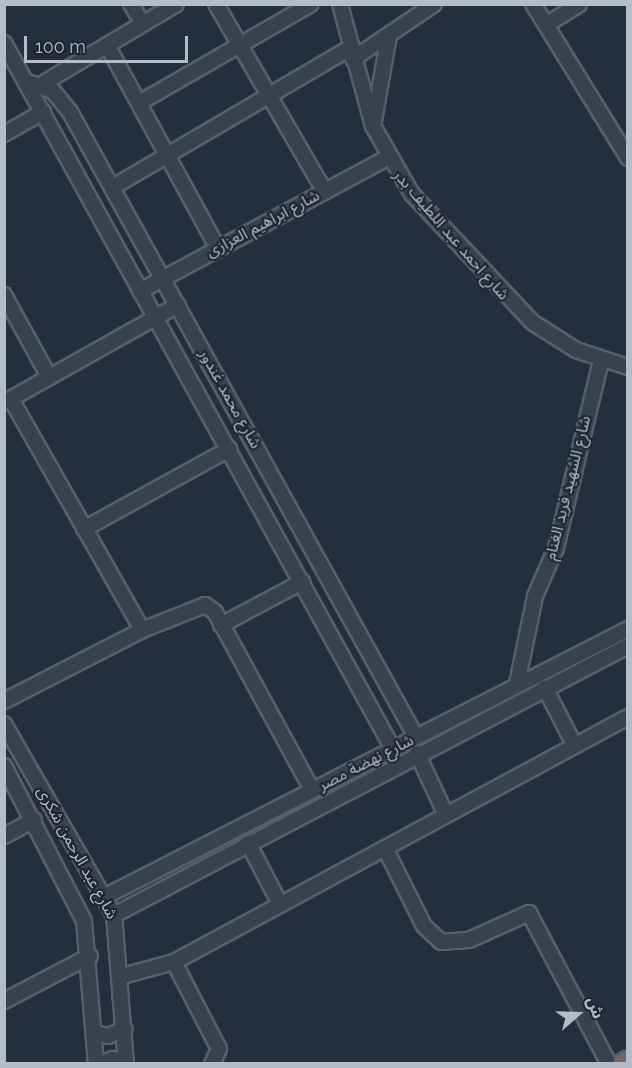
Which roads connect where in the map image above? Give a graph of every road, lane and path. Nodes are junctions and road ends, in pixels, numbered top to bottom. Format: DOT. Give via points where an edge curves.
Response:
graph roads {
  1 [pos="131,4"];
  2 [pos="176,4"];
  3 [pos="216,4"];
  4 [pos="311,4"];
  5 [pos="340,4"];
  6 [pos="434,4"];
  7 [pos="533,4"];
  8 [pos="579,4"];
  9 [pos="143,24"];
  10 [pos="546,25"];
  11 [pos="389,35"];
  12 [pos="4,43"];
  13 [pos="107,45"];
  14 [pos="240,45"];
  15 [pos="352,53"];
  16 [pos="25,81"];
  17 [pos="42,84"];
  18 [pos="269,95"];
  19 [pos="139,103"];
  20 [pos="43,112"];
  21 [pos="373,126"];
  22 [pos="4,134"];
  23 [pos="167,155"];
  24 [pos="387,158"];
  25 [pos="627,158"];
  26 [pos="113,187"];
  27 [pos="325,192"];
  28 [pos="218,249"];
  29 [pos="163,278"];
  30 [pos="140,291"];
  31 [pos="4,295"];
  32 [pos="178,305"];
  33 [pos="155,318"];
  34 [pos="601,360"];
  35 [pos="627,367"];
  36 [pos="49,377"];
  37 [pos="8,401"];
  38 [pos="229,449"];
  39 [pos="84,529"];
  40 [pos="302,582"];
  41 [pos="221,625"];
  42 [pos="627,629"];
  43 [pos="142,630"];
  44 [pos="627,646"];
  45 [pos="517,684"];
  46 [pos="545,688"];
  47 [pos="4,701"];
  48 [pos="627,717"];
  49 [pos="4,724"];
  50 [pos="416,737"];
  51 [pos="575,746"];
  52 [pos="393,749"];
  53 [pos="417,753"];
  54 [pos="4,766"];
  55 [pos="312,790"];
  56 [pos="446,815"];
  57 [pos="34,820"];
  58 [pos="4,836"];
  59 [pos="248,843"];
  60 [pos="385,848"];
  61 [pos="178,859"];
  62 [pos="187,875"];
  63 [pos="104,897"];
  64 [pos="280,904"];
  65 [pos="114,915"];
  66 [pos="90,956"];
  67 [pos="174,962"];
  68 [pos="122,976"];
  69 [pos="4,1001"];
  70 [pos="124,1029"];
  71 [pos="94,1033"];
  72 [pos="627,1061"];
  73 [pos="98,1064"];
  74 [pos="126,1064"];
  75 [pos="212,1064"];
  76 [pos="609,1064"];
  77 [pos="623,1064"];
  1 -- 9 [label="street"];
  2 -- 9 [label="street"];
  3 -- 14 [label="street"];
  4 -- 14 [label="street"];
  5 -- 15 [label="street, شارع احمد عبد اللطيف بدر"];
  6 -- 11 [label="street"];
  7 -- 10 [label="street"];
  8 -- 10 [label="street"];
  9 -- 13 [label="street"];
  10 -- 25 [label="street"];
  11 -- 15 [label="street"];
  11 -- 21 [label="street"];
  12 -- 16 [label="street, شارع محمد غندور"];
  13 -- 17 [label="street"];
  13 -- 19 [label="street"];
  14 -- 18 [label="street"];
  14 -- 19 [label="street"];
  15 -- 18 [label="street"];
  15 -- 21 [label="street, شارع احمد عبد اللطيف بدر"];
  16 -- 17 [label="street"];
  16 -- 20 [label="street, شارع محمد غندور"];
  17 -- 26 [label="street, شارع محمد غندور" via="63,101"];
  18 -- 23 [label="street"];
  18 -- 27 [label="street"];
  19 -- 23 [label="street"];
  20 -- 22 [label="street"];
  20 -- 30 [label="street, شارع محمد غندور"];
  21 -- 24 [label="street, شارع احمد عبد اللطيف بدر"];
  23 -- 26 [label="street"];
  23 -- 28 [label="street"];
  24 -- 27 [label="street, شارع ابراهيم العزازى"];
  24 -- 34 [label="street, شارع احمد عبد اللطيف بدر" via="512,305 553,337"];
  26 -- 29 [label="street, شارع محمد غندور"];
  27 -- 28 [label="street, شارع ابراهيم العزازى"];
  28 -- 29 [label="street, شارع ابراهيم العزازى"];
  29 -- 30 [label="street, شارع ابراهيم العزازى"];
  29 -- 32 [label="street, شارع محمد غندور"];
  30 -- 33 [label="street, شارع محمد غندور"];
  31 -- 36 [label="street"];
  32 -- 33 [label="street"];
  32 -- 50 [label="street, شارع محمد غندور"];
  33 -- 36 [label="street"];
  33 -- 38 [label="street, شارع محمد غندور"];
  34 -- 35 [label="street, شارع احمد عبد اللطيف بدر"];
  34 -- 45 [label="street, شارع الشهيد فريد الغنام" via="556,548 535,596"];
  36 -- 37 [label="street"];
  37 -- 39 [label="street"];
  38 -- 39 [label="street"];
  38 -- 40 [label="street, شارع محمد غندور"];
  39 -- 43 [label="street"];
  40 -- 41 [label="street"];
  40 -- 52 [label="street, شارع محمد غندور"];
  41 -- 43 [label="street" via="205,605 192,605"];
  41 -- 55 [label="street"];
  42 -- 45 [label="street, شارع نهضة مصر"];
  43 -- 47 [label="street"];
  44 -- 46 [label="street, شارع نهضة مصر"];
  45 -- 50 [label="street, شارع نهضة مصر"];
  46 -- 51 [label="street"];
  46 -- 53 [label="street, شارع نهضة مصر"];
  48 -- 51 [label="street"];
  49 -- 63 [label="street, شارع عبد الرحمن شكرى"];
  50 -- 52 [label="street, شارع نهضة مصر"];
  51 -- 56 [label="street"];
  52 -- 55 [label="street, شارع نهضة مصر"];
  53 -- 56 [label="street"];
  53 -- 59 [label="street, شارع نهضة مصر"];
  54 -- 57 [label="street, شارع عبد الرحمن شكرى"];
  55 -- 61 [label="street, شارع نهضة مصر"];
  56 -- 60 [label="street"];
  57 -- 58 [label="street"];
  57 -- 66 [label="street, شارع عبد الرحمن شكرى" via="76,903"];
  59 -- 62 [label="street, شارع نهضة مصر"];
  59 -- 64 [label="street"];
  60 -- 64 [label="street"];
  60 -- 76 [label="street" via="424,926 441,942 469,940 529,913"];
  61 -- 62 [label="street"];
  61 -- 63 [label="street, شارع نهضة مصر"];
  62 -- 65 [label="street, شارع نهضة مصر"];
  63 -- 65 [label="street, شارع عبد الرحمن شكرى"];
  64 -- 67 [label="street"];
  65 -- 68 [label="street, شارع عبد الرحمن شكرى"];
  66 -- 69 [label="street"];
  66 -- 71 [label="street, شارع عبد الرحمن شكرى"];
  67 -- 68 [label="street"];
  67 -- 75 [label="street" via="219,1049"];
  68 -- 70 [label="street, شارع عبد الرحمن شكرى"];
  70 -- 71 [label="street" via="108,1036"];
  70 -- 74 [label="street, شارع عبد الرحمن شكرى"];
  71 -- 73 [label="street, شارع عبد الرحمن شكرى"];
  72 -- 77 [label="highway"];
  73 -- 74 [label="street" via="113,1059"];
}
